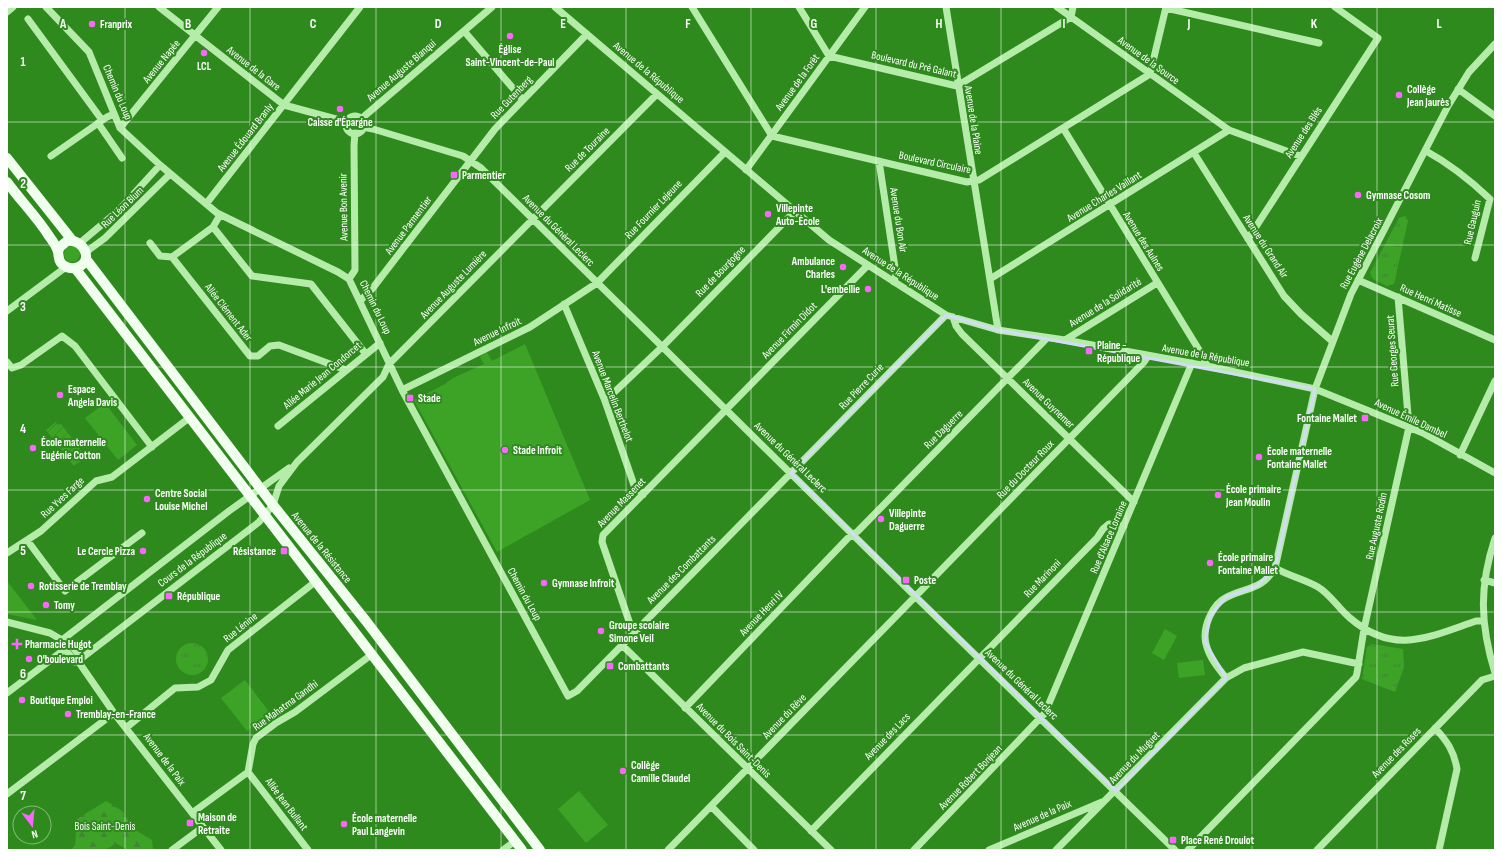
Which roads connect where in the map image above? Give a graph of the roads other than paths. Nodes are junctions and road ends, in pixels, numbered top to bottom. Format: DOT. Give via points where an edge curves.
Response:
graph roads {
  1 [pos="13,7"];
  2 [pos="46,7"];
  3 [pos="159,7"];
  4 [pos="218,7"];
  5 [pos="360,7"];
  6 [pos="492,7"];
  7 [pos="555,7"];
  8 [pos="692,7"];
  9 [pos="799,7"];
  10 [pos="865,7"];
  11 [pos="946,7"];
  12 [pos="1057,7"];
  13 [pos="1073,7"];
  14 [pos="1166,7"];
  15 [pos="1335,7"];
  16 [pos="7,12"];
  17 [pos="1071,17"];
  18 [pos="28,19"];
  19 [pos="464,31"];
  20 [pos="587,34"];
  21 [pos="196,36"];
  22 [pos="1319,43"];
  23 [pos="1495,44"];
  24 [pos="830,56"];
  25 [pos="1150,74"];
  26 [pos="957,86"];
  27 [pos="1458,89"];
  28 [pos="657,94"];
  29 [pos="523,100"];
  30 [pos="284,105"];
  31 [pos="114,114"];
  32 [pos="1495,116"];
  33 [pos="361,119"];
  34 [pos="100,122"];
  35 [pos="347,122"];
  36 [pos="120,128"];
  37 [pos="363,128"];
  38 [pos="1063,128"];
  39 [pos="1229,130"];
  40 [pos="355,133"];
  41 [pos="772,136"];
  42 [pos="1426,151"];
  43 [pos="725,152"];
  44 [pos="1194,153"];
  45 [pos="51,156"];
  46 [pos="1300,156"];
  47 [pos="7,158"];
  48 [pos="122,158"];
  49 [pos="471,160"];
  50 [pos="879,161"];
  51 [pos="160,165"];
  52 [pos="746,170"];
  53 [pos="170,174"];
  54 [pos="7,182"];
  55 [pos="973,182"];
  56 [pos="206,204"];
  57 [pos="1110,206"];
  58 [pos="795,211"];
  59 [pos="220,215"];
  60 [pos="533,220"];
  61 [pos="213,227"];
  62 [pos="1248,239"];
  63 [pos="76,241"];
  64 [pos="150,243"];
  65 [pos="58,251"];
  66 [pos="86,256"];
  67 [pos="172,257"];
  68 [pos="1475,258"];
  69 [pos="868,265"];
  70 [pos="70,268"];
  71 [pos="349,279"];
  72 [pos="990,279"];
  73 [pos="1358,280"];
  74 [pos="596,282"];
  75 [pos="894,282"];
  76 [pos="1157,283"];
  77 [pos="1398,297"];
  78 [pos="360,301"];
  79 [pos="564,304"];
  80 [pos="7,311"];
  81 [pos="950,316"];
  82 [pos="998,330"];
  83 [pos="1047,338"];
  84 [pos="1065,340"];
  85 [pos="1495,340"];
  86 [pos="1332,341"];
  87 [pos="380,342"];
  88 [pos="662,347"];
  89 [pos="365,353"];
  90 [pos="1148,356"];
  91 [pos="7,362"];
  92 [pos="1192,363"];
  93 [pos="389,364"];
  94 [pos="1207,366"];
  95 [pos="346,370"];
  96 [pos="1008,379"];
  97 [pos="1495,381"];
  98 [pos="1315,388"];
  99 [pos="402,390"];
  100 [pos="605,401"];
  101 [pos="726,410"];
  102 [pos="189,418"];
  103 [pos="278,426"];
  104 [pos="1409,427"];
  105 [pos="1070,439"];
  106 [pos="152,447"];
  107 [pos="1460,455"];
  108 [pos="297,462"];
  109 [pos="791,473"];
  110 [pos="1495,473"];
  111 [pos="262,488"];
  112 [pos="643,495"];
  113 [pos="249,496"];
  114 [pos="1134,502"];
  115 [pos="273,505"];
  116 [pos="264,516"];
  117 [pos="1124,526"];
  118 [pos="142,533"];
  119 [pos="854,534"];
  120 [pos="1495,538"];
  121 [pos="27,540"];
  122 [pos="7,553"];
  123 [pos="1275,568"];
  124 [pos="1484,580"];
  125 [pos="315,582"];
  126 [pos="1495,583"];
  127 [pos="916,596"];
  128 [pos="1484,621"];
  129 [pos="7,622"];
  130 [pos="1364,629"];
  131 [pos="635,631"];
  132 [pos="64,639"];
  133 [pos="622,646"];
  134 [pos="64,649"];
  135 [pos="371,655"];
  136 [pos="980,657"];
  137 [pos="80,659"];
  138 [pos="1359,664"];
  139 [pos="1494,665"];
  140 [pos="1495,674"];
  141 [pos="1226,678"];
  142 [pos="7,693"];
  143 [pos="568,696"];
  144 [pos="685,708"];
  145 [pos="114,713"];
  146 [pos="1042,718"];
  147 [pos="127,727"];
  148 [pos="1435,728"];
  149 [pos="747,770"];
  150 [pos="248,772"];
  151 [pos="1116,791"];
  152 [pos="7,794"];
  153 [pos="1104,801"];
  154 [pos="711,806"];
  155 [pos="192,813"];
  156 [pos="203,827"];
  157 [pos="811,831"];
  158 [pos="515,841"];
  159 [pos="172,850"];
  160 [pos="221,850"];
  161 [pos="308,850"];
  162 [pos="504,850"];
  163 [pos="522,850"];
  164 [pos="540,850"];
  165 [pos="668,850"];
  166 [pos="754,850"];
  167 [pos="831,850"];
  168 [pos="914,850"];
  169 [pos="989,850"];
  170 [pos="1056,850"];
  171 [pos="1175,850"];
  172 [pos="1188,850"];
  173 [pos="1317,850"];
  174 [pos="1439,850"];
  1 -- 16 [label="street"];
  2 -- 31 [label="street, Chemin du Loup" via="89,52"];
  3 -- 21 [label="street, Avenue de la Gare"];
  4 -- 21 [label="street, Avenue Napée"];
  5 -- 30 [label="street, Avenue Édouard Branly"];
  6 -- 19 [label="street, Avenue Auguste Blanqui"];
  7 -- 20 [label="street, Avenue de la République"];
  8 -- 41 [label="street"];
  9 -- 24 [label="street"];
  10 -- 24 [label="street, Avenue de la Forêt"];
  11 -- 26 [label="street, Avenue de la Plaine"];
  12 -- 17 [label="street, Avenue de la Source"];
  13 -- 17 [label="street"];
  14 -- 22 [label="street"];
  14 -- 25 [label="street"];
  15 -- 46 [label="street, Avenue des Blés" via="1378,38"];
  17 -- 25 [label="street, Avenue de la Source"];
  17 -- 26 [label="street, Boulevard du Pré Galant"];
  18 -- 34 [label="street"];
  19 -- 29 [label="street"];
  19 -- 33 [label="street, Avenue Auguste Blanqui"];
  20 -- 28 [label="street, Avenue de la République"];
  20 -- 29 [label="street, Rue Gutenberg"];
  21 -- 30 [label="street, Avenue de la Gare"];
  21 -- 36 [label="street, Avenue Napée"];
  23 -- 27 [label="street, Rue Eugène Delacroix" via="1469,72"];
  24 -- 26 [label="street, Boulevard du Pré Galant"];
  24 -- 41 [label="street, Avenue de la Forêt"];
  25 -- 38 [label="street, Boulevard Circulaire"];
  25 -- 39 [label="street, Avenue de la Source"];
  26 -- 55 [label="street, Avenue de la Plaine"];
  27 -- 32 [label="street"];
  27 -- 42 [label="street, Rue Eugène Delacroix"];
  28 -- 43 [label="street, Avenue de la République"];
  28 -- 60 [label="street, Rue de Touraine"];
  29 -- 49 [label="street, Rue Gutenberg"];
  30 -- 35 [label="street, Avenue de la Gare"];
  30 -- 56 [label="street, Avenue Édouard Branly"];
  31 -- 34 [label="street"];
  31 -- 36 [label="street, Chemin du Loup"];
  33 -- 35 [label="street" via="353,116"];
  33 -- 37 [label="street"];
  34 -- 45 [label="street"];
  34 -- 48 [label="street"];
  35 -- 40 [label="street" via="348,130"];
  36 -- 51 [label="street, Chemin du Loup"];
  37 -- 40 [label="street"];
  37 -- 49 [label="street, Avenue du Général Leclerc"];
  38 -- 55 [label="street, Boulevard Circulaire"];
  38 -- 57 [label="street, Avenue des Aulnes"];
  39 -- 44 [label="street, Avenue Charles Vaillant"];
  39 -- 46 [label="street, Avenue de la Source"];
  40 -- 71 [label="street, Avenue Bon Avenir" via="356,270"];
  41 -- 50 [label="street, Boulevard Circulaire"];
  41 -- 52 [label="street, Avenue de la Forêt"];
  42 -- 68 [label="street, Rue Gauguin" via="1471,181 1490,199"];
  42 -- 73 [label="street, Rue Eugène Delacroix"];
  43 -- 52 [label="street, Avenue de la République"];
  43 -- 74 [label="street, Rue Fournier Lejeune"];
  44 -- 57 [label="street, Avenue Charles Vaillant"];
  44 -- 62 [label="street, Avenue du Grand Air"];
  46 -- 62 [label="street, Avenue des Blés"];
  47 -- 63 [label="main road, Avenue de la Résistance"];
  49 -- 60 [label="street, Avenue du Général Leclerc"];
  49 -- 78 [label="street, Avenue Parmentier" via="372,289"];
  50 -- 55 [label="street, Boulevard Circulaire"];
  50 -- 75 [label="street, Avenue du Bon Air" via="896,274"];
  51 -- 53 [label="street, Chemin du Loup"];
  51 -- 63 [label="street, Rue Léon Blum" via="118,211"];
  52 -- 58 [label="street, Avenue de la République"];
  53 -- 56 [label="street, Chemin du Loup"];
  53 -- 66 [label="street, Rue Léon Blum"];
  54 -- 65 [label="main road" via="48,234"];
  55 -- 72 [label="street, Avenue de la Plaine"];
  56 -- 59 [label="street, Chemin du Loup"];
  57 -- 72 [label="street, Avenue Charles Vaillant"];
  57 -- 76 [label="street, Avenue des Aulnes"];
  58 -- 69 [label="street, Avenue de la République" via="829,240"];
  58 -- 88 [label="street, Rue de Bourgogne"];
  59 -- 61 [label="street"];
  59 -- 71 [label="street, Chemin du Loup"];
  60 -- 74 [label="street, Avenue du Général Leclerc"];
  60 -- 93 [label="street, Avenue Auguste Lumière"];
  61 -- 67 [label="street"];
  61 -- 89 [label="street" via="252,276 311,284"];
  62 -- 86 [label="street, Avenue du Grand Air" via="1284,296"];
  63 -- 65 [label="main road" via="63,243"];
  63 -- 66 [label="main road, Avenue de la Résistance"];
  64 -- 67 [label="street, Allée Clément Ader" via="160,256"];
  65 -- 70 [label="main road" via="59,260"];
  66 -- 70 [label="main road" via="83,264"];
  66 -- 111 [label="main road, Avenue de la Résistance"];
  67 -- 95 [label="street, Allée Clément Ader" via="250,356 258,356 270,346 279,345"];
  69 -- 75 [label="street, Avenue de la République"];
  69 -- 101 [label="street, Avenue Firmin Didot"];
  70 -- 80 [label="street"];
  70 -- 102 [label="main road"];
  71 -- 78 [label="street, Chemin du Loup"];
  72 -- 82 [label="street, Avenue de la Plaine"];
  73 -- 77 [label="street, Rue Henri Matisse"];
  73 -- 86 [label="street, Rue Eugène Delacroix"];
  74 -- 79 [label="street, Avenue Infroit"];
  74 -- 88 [label="street, Avenue du Général Leclerc"];
  75 -- 81 [label="street, Avenue de la République"];
  76 -- 84 [label="street, Avenue de la Solidarité"];
  76 -- 94 [label="street, Avenue des Aulnes"];
  77 -- 85 [label="street, Rue Henri Matisse"];
  77 -- 104 [label="street, Rue Georges Seurat"];
  78 -- 87 [label="street, Chemin du Loup"];
  79 -- 99 [label="street, Avenue Infroit" via="530,327"];
  79 -- 100 [label="street, Avenue Marcelin Berthelot"];
  81 -- 82 [label="street, Avenue de la République"];
  81 -- 96 [label="street, Avenue Guynemer" via="962,334"];
  81 -- 109 [label="street, Rue Pierre Curie"];
  82 -- 83 [label="street, Avenue de la République"];
  83 -- 84 [label="street, Avenue de la République"];
  83 -- 96 [label="street, Rue Daguerre"];
  84 -- 90 [label="street, Avenue de la République"];
  86 -- 98 [label="street, Rue Eugène Delacroix"];
  87 -- 89 [label="street, Allée Marie Jean Condorcet"];
  87 -- 93 [label="street, Chemin du Loup"];
  88 -- 100 [label="street, Rue de Bourgogne"];
  88 -- 101 [label="street, Avenue du Général Leclerc"];
  89 -- 95 [label="street, Allée Marie Jean Condorcet"];
  90 -- 92 [label="street, Avenue de la République"];
  90 -- 105 [label="street, Rue du Docteur Roux"];
  91 -- 106 [label="street" via="12,368 21,365 62,336 75,346"];
  92 -- 94 [label="street, Avenue de la République"];
  92 -- 114 [label="street, Rue d'Alsace Lorraine"];
  93 -- 99 [label="street, Chemin du Loup"];
  93 -- 108 [label="street, Cours de la République" via="383,377"];
  94 -- 98 [label="street, Avenue de la République"];
  95 -- 103 [label="street, Allée Marie Jean Condorcet"];
  96 -- 105 [label="street, Avenue Guynemer"];
  96 -- 119 [label="street, Rue Daguerre"];
  97 -- 107 [label="street"];
  98 -- 104 [label="street, Avenue Émile Dambel"];
  98 -- 123 [label="street, Rue Eugène Delacroix"];
  99 -- 143 [label="street, Chemin du Loup"];
  100 -- 112 [label="street, Avenue Marcelin Berthelot" via="634,485"];
  101 -- 109 [label="street, Avenue du Général Leclerc"];
  101 -- 112 [label="street, Avenue Massenet"];
  102 -- 106 [label="street, Rue Yves Farge"];
  102 -- 113 [label="main road"];
  104 -- 107 [label="street, Avenue Émile Dambel"];
  104 -- 130 [label="street, Rue Auguste Rodin"];
  105 -- 114 [label="street, Avenue Guynemer"];
  105 -- 127 [label="street, Rue du Docteur Roux"];
  106 -- 121 [label="street, Rue Yves Farge" via="112,477 96,481 41,532"];
  107 -- 110 [label="street, Avenue Émile Dambel"];
  108 -- 111 [label="street, Cours de la République"];
  108 -- 115 [label="street, Cours de la République" via="279,486"];
  109 -- 119 [label="street, Avenue du Général Leclerc"];
  109 -- 131 [label="street, Avenue des Combattants"];
  111 -- 113 [label="street, Cours de la République"];
  111 -- 115 [label="main road, Avenue de la Résistance"];
  112 -- 131 [label="street, Avenue Massenet" via="604,535 602,542 631,627"];
  113 -- 116 [label="main road"];
  113 -- 132 [label="street, Cours de la République"];
  114 -- 117 [label="street, Rue d'Alsace Lorraine"];
  115 -- 116 [label="street, Cours de la République"];
  115 -- 164 [label="main road, Avenue de la Résistance" via="366,621"];
  116 -- 125 [label="main road"];
  116 -- 137 [label="street, Cours de la République"];
  117 -- 136 [label="street, Rue Marinoni" via="1109,524 1103,529"];
  117 -- 146 [label="street, Rue d'Alsace Lorraine"];
  118 -- 121 [label="street" via="65,591"];
  119 -- 127 [label="street, Avenue du Général Leclerc"];
  119 -- 144 [label="street, Avenue Henri IV"];
  120 -- 124 [label="street"];
  121 -- 122 [label="street, Rue Yves Farge"];
  123 -- 130 [label="street" via="1318,587"];
  123 -- 141 [label="street" via="1266,581 1226,597 1216,605 1210,616 1205,642 1210,656"];
  124 -- 126 [label="street"];
  124 -- 128 [label="street"];
  125 -- 135 [label="main road"];
  125 -- 147 [label="street, Rue Lénine" via="228,650 211,680 198,687 175,688"];
  127 -- 136 [label="street, Avenue du Général Leclerc"];
  127 -- 149 [label="street, Avenue du Rêve"];
  128 -- 130 [label="street" via="1410,641 1376,636"];
  128 -- 139 [label="street"];
  129 -- 132 [label="street, Avenue de la Paix"];
  130 -- 138 [label="street, Rue Auguste Rodin"];
  131 -- 133 [label="street, Avenue des Combattants"];
  132 -- 134 [label="street" via="60,643"];
  132 -- 137 [label="street, Avenue de la Paix"];
  133 -- 143 [label="street, Avenue des Combattants" via="577,691"];
  133 -- 144 [label="street, Avenue du Bois Saint-Denis"];
  134 -- 137 [label="street, Avenue de la Paix" via="75,662"];
  134 -- 142 [label="street"];
  135 -- 150 [label="street, Rue Mahatma Gandhi" via="256,738"];
  135 -- 158 [label="main road"];
  136 -- 146 [label="street, Avenue du Général Leclerc"];
  136 -- 157 [label="street, Avenue des Lacs"];
  137 -- 145 [label="street, Avenue de la Paix"];
  138 -- 141 [label="street, Avenue du Muguet" via="1303,652 1244,668"];
  138 -- 172 [label="street, Rue Auguste Rodin" via="1356,677"];
  139 -- 140 [label="street"];
  140 -- 148 [label="street, Avenue des Roses" via="1482,680"];
  141 -- 151 [label="street, Avenue du Muguet"];
  144 -- 149 [label="street, Avenue du Bois Saint-Denis"];
  145 -- 147 [label="street, Avenue de la Paix"];
  145 -- 152 [label="street"];
  146 -- 151 [label="street, Avenue du Général Leclerc"];
  146 -- 168 [label="street, Avenue Robert Bonjean"];
  147 -- 155 [label="street, Avenue de la Paix"];
  148 -- 173 [label="street, Avenue des Roses"];
  148 -- 174 [label="street" via="1449,743 1457,769"];
  149 -- 154 [label="street, Avenue du Rêve"];
  149 -- 157 [label="street, Avenue du Bois Saint-Denis"];
  150 -- 155 [label="street"];
  150 -- 161 [label="street, Allée Jean Bullant"];
  151 -- 153 [label="street, Avenue du Muguet"];
  151 -- 171 [label="street, Avenue du Général Leclerc"];
  153 -- 169 [label="street, Avenue de la Paix"];
  153 -- 170 [label="street, Avenue du Muguet"];
  154 -- 165 [label="street, Avenue du Rêve"];
  154 -- 166 [label="street"];
  155 -- 156 [label="street, Avenue de la Paix"];
  156 -- 159 [label="street"];
  156 -- 160 [label="street, Avenue de la Paix"];
  157 -- 167 [label="street, Avenue du Bois Saint-Denis"];
  158 -- 162 [label="street"];
  158 -- 163 [label="main road"];
  171 -- 172 [label="street"];
}
